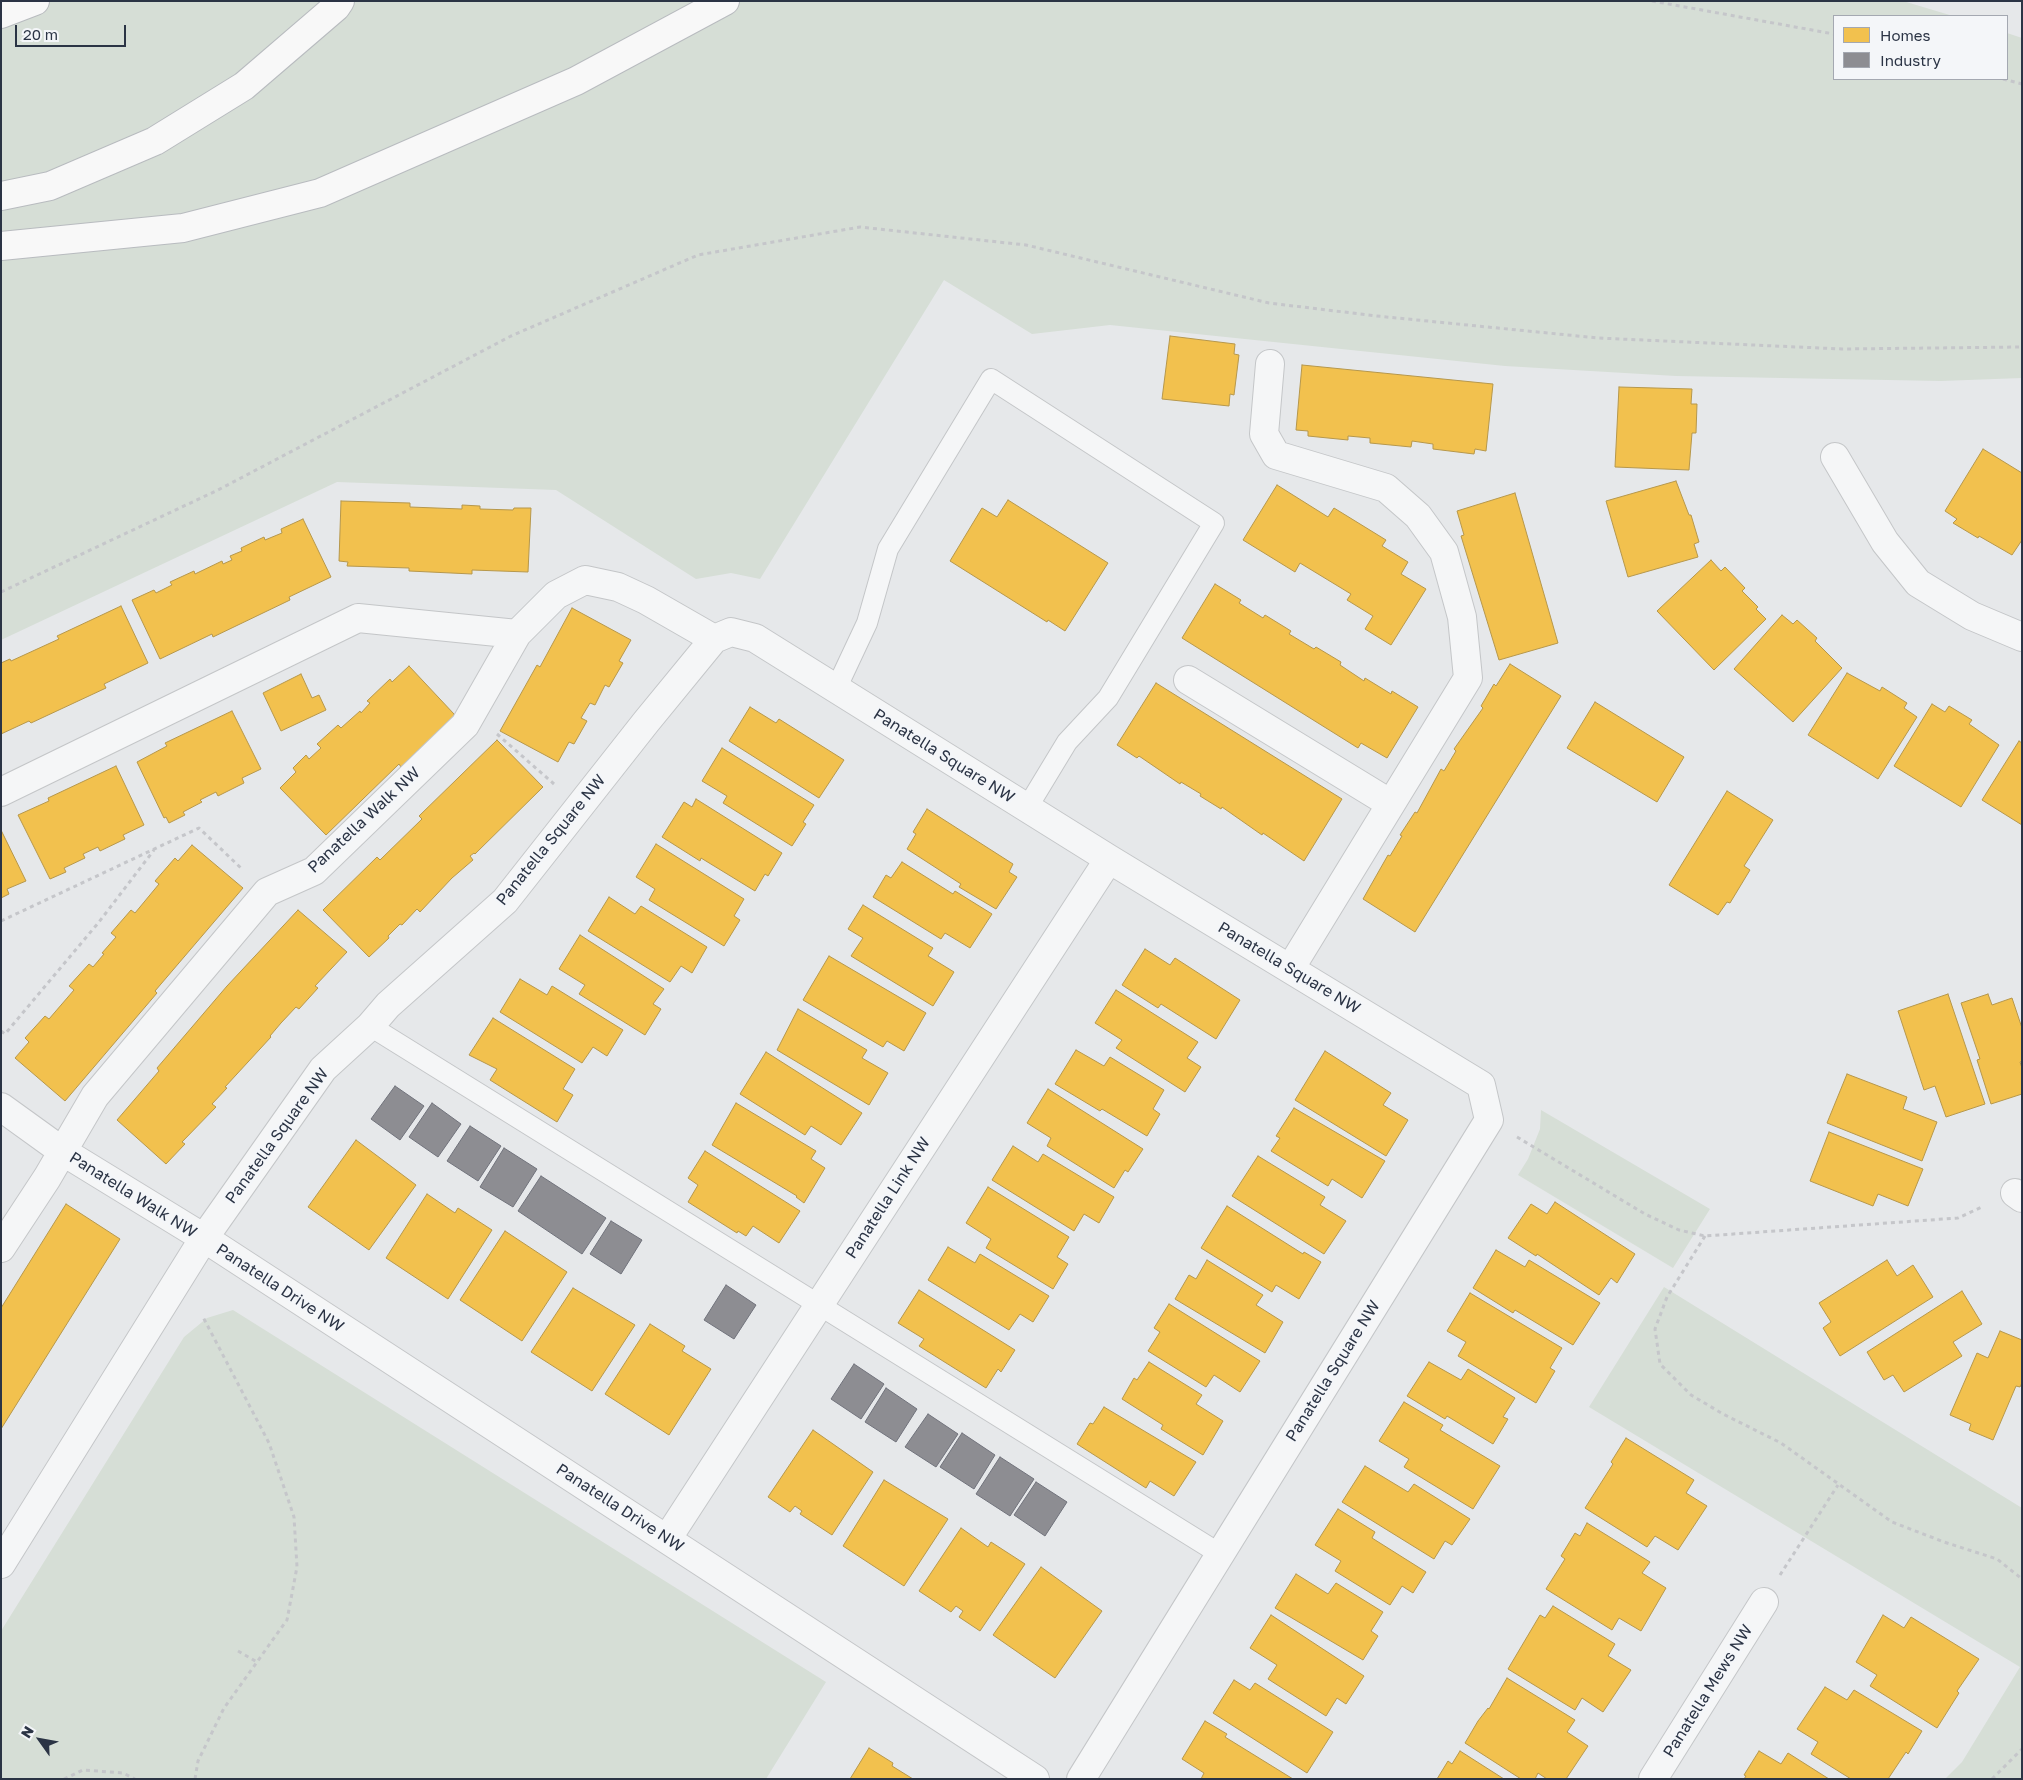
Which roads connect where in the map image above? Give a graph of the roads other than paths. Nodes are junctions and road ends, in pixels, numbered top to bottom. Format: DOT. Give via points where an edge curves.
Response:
graph roads {
  1 [pos="35,1"];
  2 [pos="340,1"];
  3 [pos="726,1"];
  4 [pos="1,14"];
  5 [pos="1,196"];
  6 [pos="1,246"];
  7 [pos="1270,364"];
  8 [pos="1835,457"];
  9 [pos="517,634"];
  10 [pos="2022,636"];
  11 [pos="714,640"];
  12 [pos="1188,680"];
  13 [pos="836,689"];
  14 [pos="1,792"];
  15 [pos="1391,804"];
  16 [pos="1027,808"];
  17 [pos="1109,859"];
  18 [pos="1290,969"];
  19 [pos="370,1026"];
  20 [pos="1,1106"];
  21 [pos="62,1151"];
  22 [pos="204,1238"];
  23 [pos="1,1248"];
  24 [pos="818,1304"];
  25 [pos="667,1539"];
  26 [pos="1220,1554"];
  27 [pos="1,1564"];
  28 [pos="1764,1602"];
  29 [pos="1035,1779"];
  30 [pos="1081,1779"];
  31 [pos="1653,1779"];
  1 -- 4 [label="highway"];
  2 -- 5 [label="highway" via="244,86 155,141 50,186"];
  3 -- 6 [label="highway" via="576,80 320,193 183,228"];
  7 -- 15 [label="street" via="1264,434 1276,455 1386,488 1418,516 1444,552 1462,617 1468,678"];
  8 -- 10 [label="street" via="1886,542 1918,582 1972,616"];
  9 -- 11 [label="street, Panatella Walk NW" via="556,595 585,580 618,587 646,600"];
  9 -- 14 [label="street" via="358,618"];
  9 -- 21 [label="street, Panatella Walk NW" via="465,725 314,871 266,892 95,1096"];
  11 -- 13 [label="street, Panatella Square NW" via="732,632 755,638"];
  11 -- 19 [label="street, Panatella Square NW" via="505,901 388,1005"];
  12 -- 15 [label="street"];
  13 -- 16 [label="street, Panatella Square NW"];
  13 -- 16 [label="lane" via="867,623 888,549 991,379 1214,523 1108,698 1067,742"];
  15 -- 18 [label="street"];
  16 -- 17 [label="street, Panatella Square NW"];
  17 -- 18 [label="street, Panatella Square NW"];
  17 -- 24 [label="street, Panatella Link NW"];
  18 -- 26 [label="street, Panatella Square NW" via="1481,1085 1489,1120"];
  19 -- 22 [label="street, Panatella Square NW" via="323,1070"];
  19 -- 24 [label="lane"];
  20 -- 21 [label="street, Panatella Walk NW"];
  21 -- 22 [label="street, Panatella Walk NW"];
  21 -- 23 [label="street, Panatella Walk NW"];
  22 -- 25 [label="street, Panatella Drive NW"];
  22 -- 27 [label="street, Panatella Square NW"];
  24 -- 25 [label="street, Panatella Link NW"];
  24 -- 26 [label="lane"];
  25 -- 29 [label="street, Panatella Drive NW"];
  26 -- 30 [label="street, Panatella Square NW"];
  28 -- 31 [label="street, Panatella Mews NW"];
}
